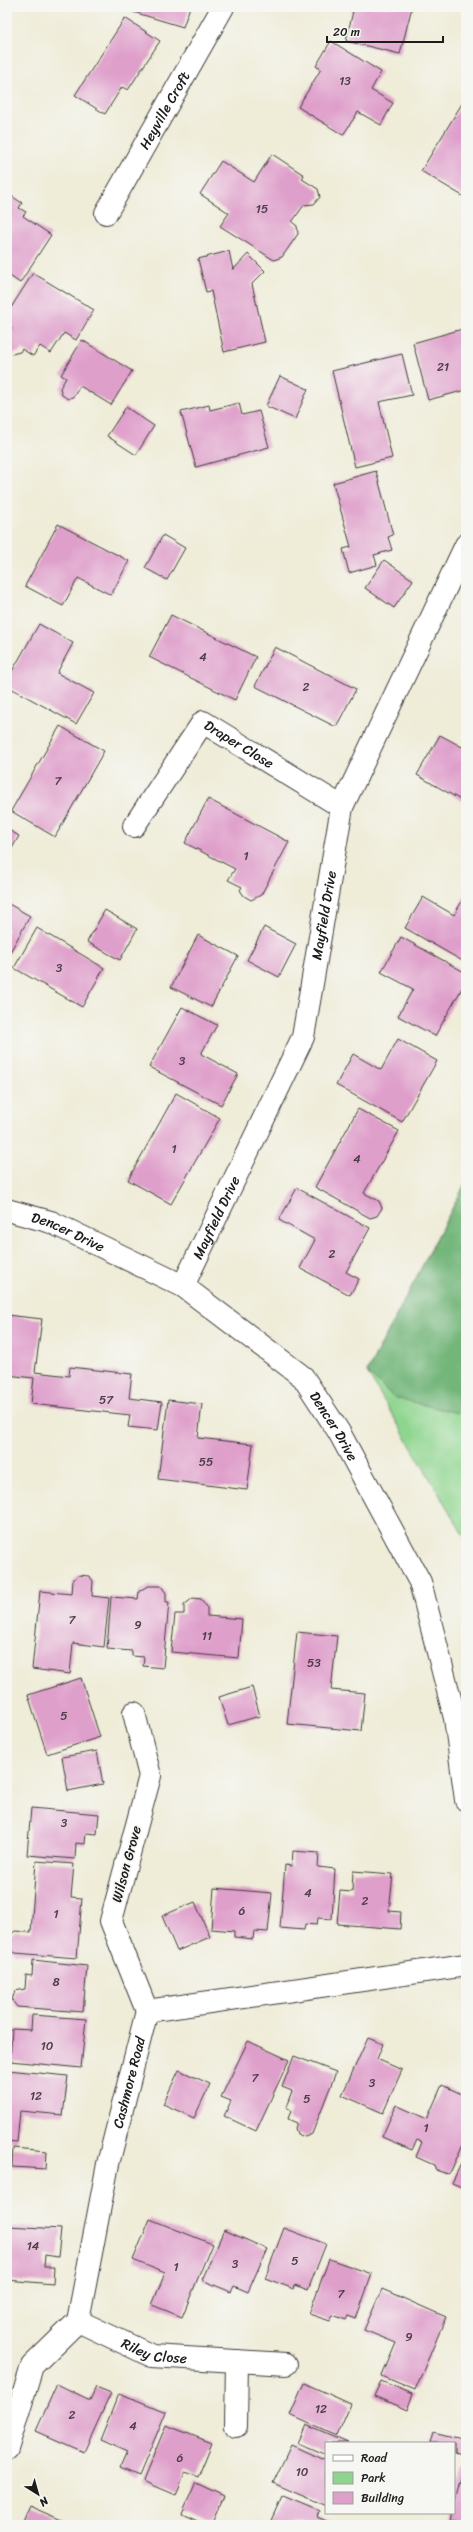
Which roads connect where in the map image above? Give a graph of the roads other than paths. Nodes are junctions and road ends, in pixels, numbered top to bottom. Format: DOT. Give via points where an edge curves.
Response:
graph roads {
  1 [pos="223,7"];
  2 [pos="106,213"];
  3 [pos="466,545"];
  4 [pos="342,807"];
  5 [pos="134,826"];
  6 [pos="7,1210"];
  7 [pos="183,1286"];
  8 [pos="134,1713"];
  9 [pos="461,1717"];
  10 [pos="466,1800"];
  11 [pos="466,1965"];
  12 [pos="147,2011"];
  13 [pos="78,2321"];
  14 [pos="237,2361"];
  15 [pos="286,2364"];
  16 [pos="236,2426"];
  17 [pos="7,2449"];
  1 -- 2 [label="street, Heyville Croft"];
  3 -- 4 [label="street, Mayfield Drive"];
  4 -- 5 [label="street, Draper Close" via="203,722"];
  4 -- 7 [label="street, Mayfield Drive" via="303,1037"];
  6 -- 7 [label="street, Dencer Drive" via="51,1222"];
  7 -- 9 [label="street, Dencer Drive" via="303,1377 339,1432 420,1582"];
  8 -- 12 [label="street, Wilson Grove" via="150,1776 111,1921"];
  9 -- 10 [label="street, Dencer Drive"];
  11 -- 12 [label="street"];
  12 -- 13 [label="street, Cashmore Road" via="108,2164"];
  13 -- 14 [label="street, Riley Close" via="152,2356"];
  13 -- 17 [label="street" via="32,2366"];
  14 -- 15 [label="street, Riley Close"];
  14 -- 16 [label="street"];
}
